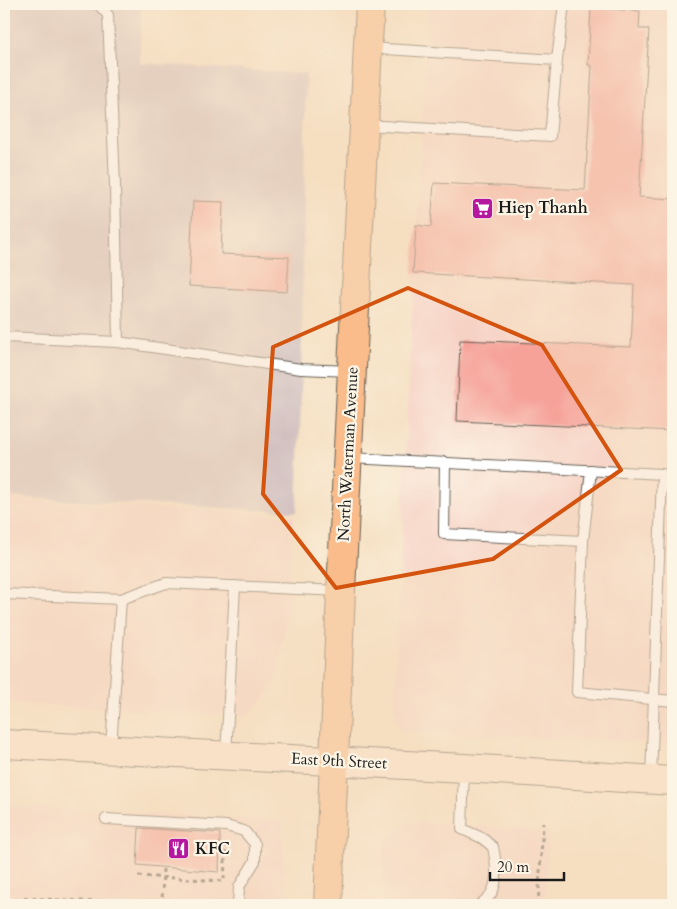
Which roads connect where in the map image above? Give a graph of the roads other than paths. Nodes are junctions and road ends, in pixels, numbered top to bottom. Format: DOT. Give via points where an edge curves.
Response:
graph roads {
  1 [pos="98,4"];
  2 [pos="370,4"];
  3 [pos="564,4"];
  4 [pos="368,48"];
  5 [pos="558,60"];
  6 [pos="364,125"];
  7 [pos="4,337"];
  8 [pos="118,342"];
  9 [pos="352,371"];
  10 [pos="348,458"];
  11 [pos="445,462"];
  12 [pos="591,470"];
  13 [pos="662,474"];
  14 [pos="673,474"];
  15 [pos="583,541"];
  16 [pos="235,586"];
  17 [pos="341,592"];
  18 [pos="4,594"];
  19 [pos="120,599"];
  20 [pos="654,699"];
  21 [pos="673,701"];
  22 [pos="4,746"];
  23 [pos="111,749"];
  24 [pos="226,755"];
  25 [pos="335,761"];
  26 [pos="464,768"];
  27 [pos="662,781"];
  28 [pos="106,819"];
  29 [pos="238,905"];
  30 [pos="328,905"];
  31 [pos="480,905"];
  1 -- 8 [label="lane" via="108,15"];
  2 -- 4 [label="main road, North Waterman Avenue"];
  3 -- 5 [label="lane"];
  4 -- 5 [label="lane"];
  4 -- 6 [label="main road, North Waterman Avenue"];
  5 -- 6 [label="lane" via="550,136"];
  6 -- 9 [label="main road, North Waterman Avenue"];
  7 -- 8 [label="lane"];
  8 -- 9 [label="lane" via="301,369"];
  9 -- 10 [label="main road, North Waterman Avenue"];
  10 -- 11 [label="lane"];
  10 -- 17 [label="main road, North Waterman Avenue"];
  11 -- 12 [label="lane"];
  11 -- 15 [label="lane" via="444,534"];
  12 -- 13 [label="lane"];
  12 -- 15 [label="lane"];
  13 -- 14 [label="lane"];
  13 -- 20 [label="lane"];
  15 -- 20 [label="lane" via="577,692"];
  16 -- 17 [label="lane"];
  16 -- 19 [label="lane" via="166,583"];
  16 -- 24 [label="lane"];
  17 -- 25 [label="main road, North Waterman Avenue"];
  18 -- 19 [label="lane"];
  19 -- 23 [label="lane"];
  20 -- 21 [label="lane"];
  20 -- 27 [label="lane"];
  22 -- 23 [label="street, East 9th Street"];
  23 -- 24 [label="street, East 9th Street"];
  24 -- 25 [label="street, East 9th Street"];
  25 -- 26 [label="street, East 9th Street"];
  25 -- 30 [label="main road, North Waterman Avenue"];
  26 -- 27 [label="street, East 9th Street"];
  26 -- 31 [label="lane" via="462,829 494,847 496,862 491,894"];
  28 -- 29 [label="lane" via="226,826 244,831 255,844 255,861 239,887"];
}
